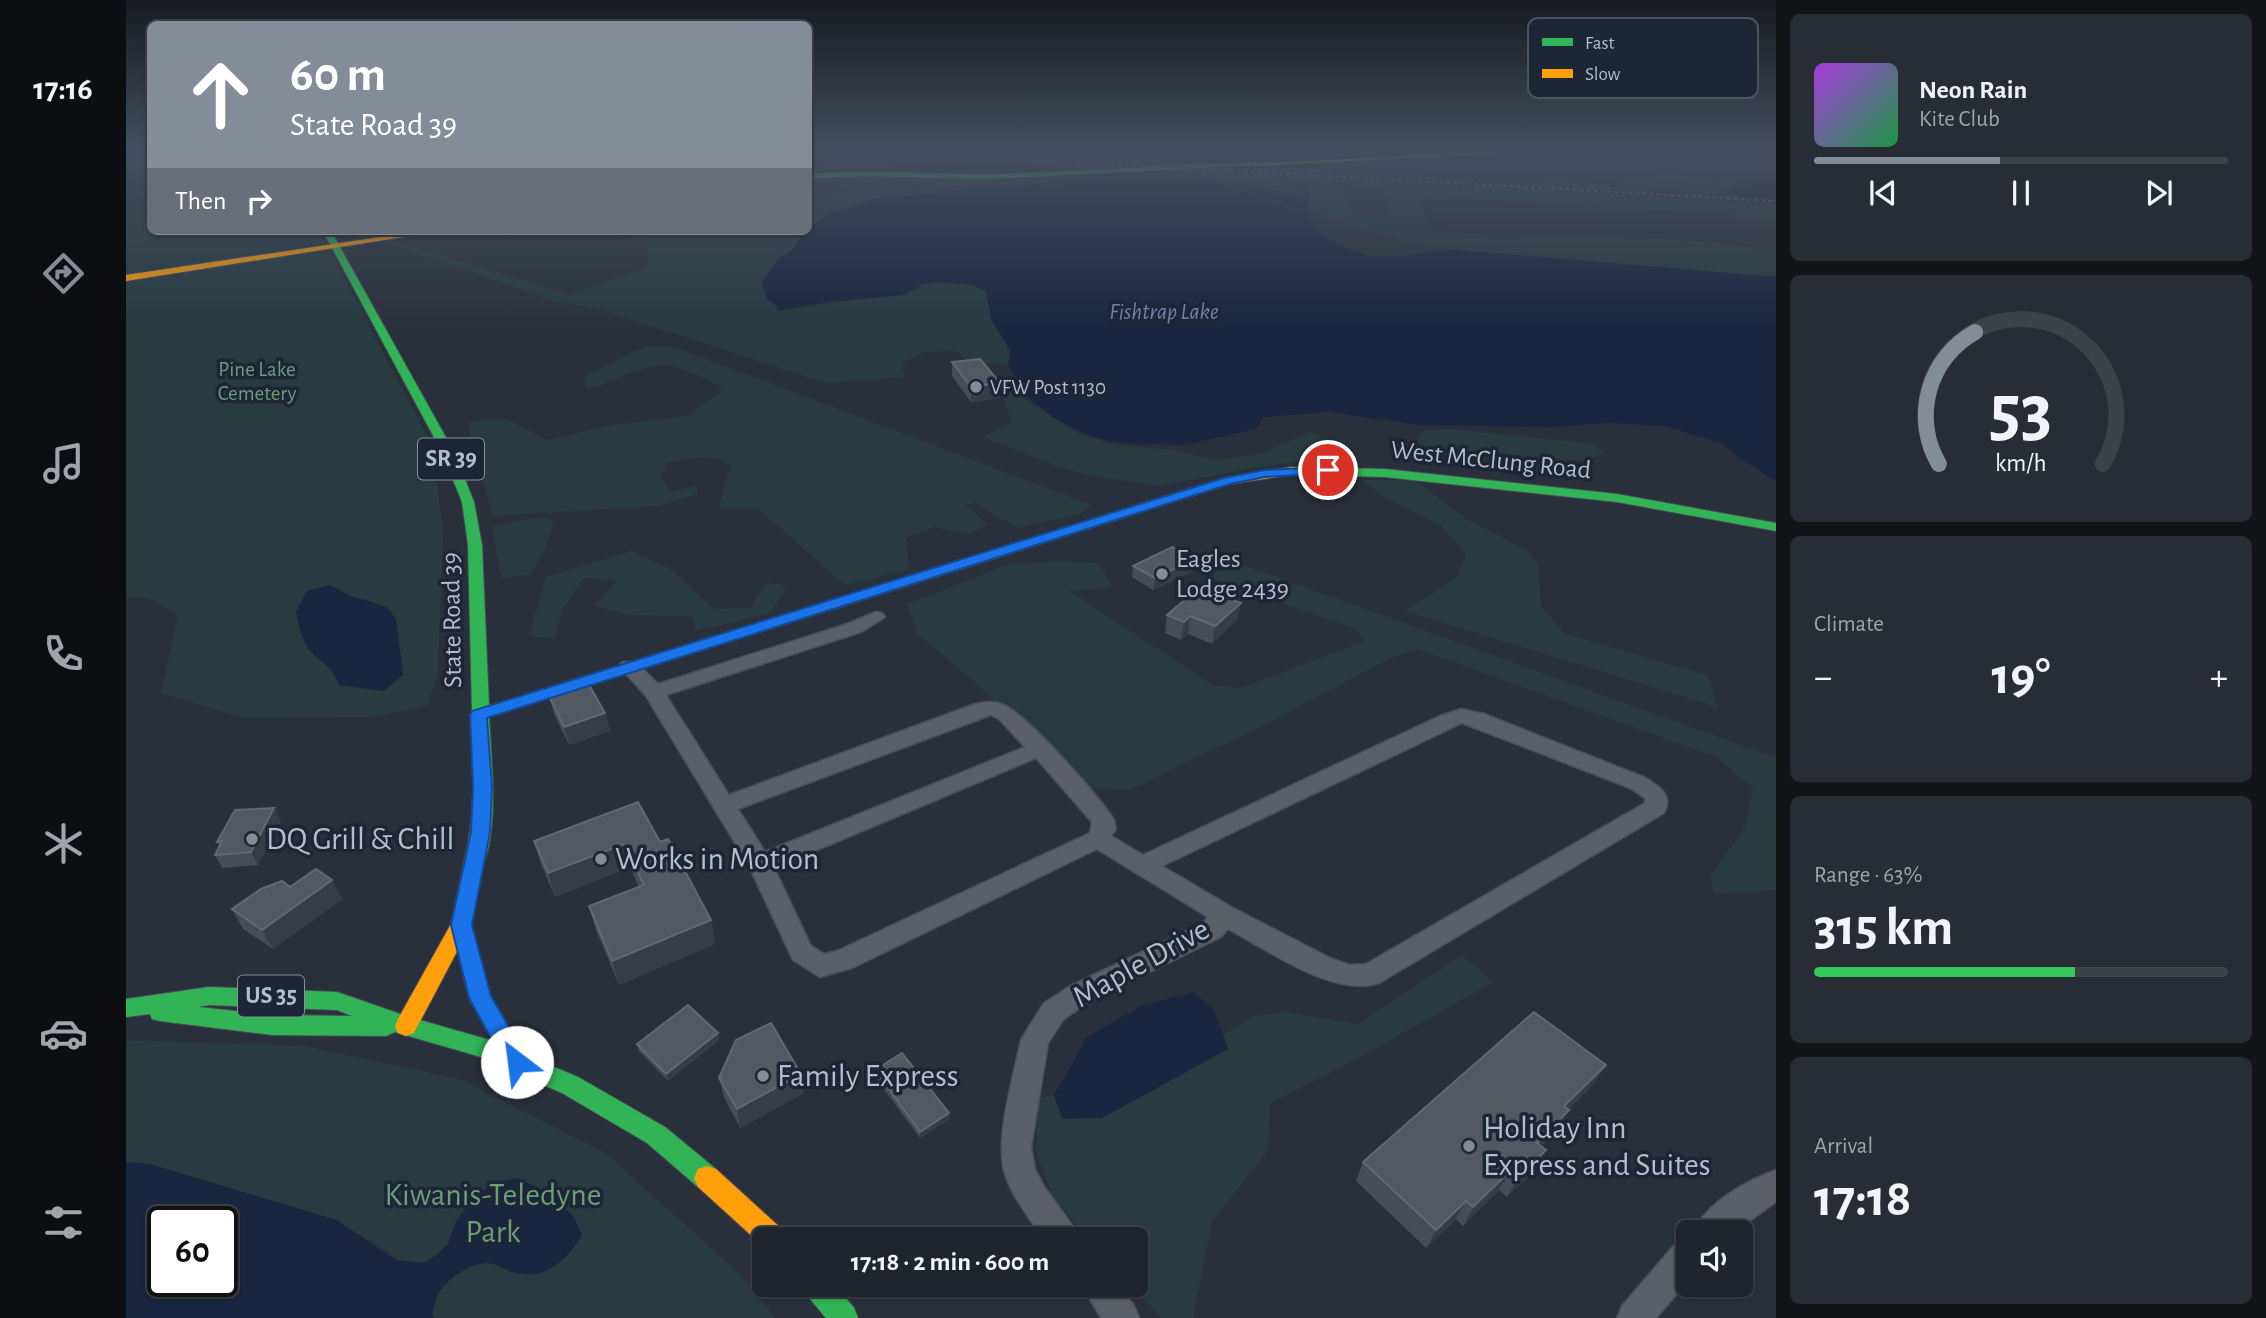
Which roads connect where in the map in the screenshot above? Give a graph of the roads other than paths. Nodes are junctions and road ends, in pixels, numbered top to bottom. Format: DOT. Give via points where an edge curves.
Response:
graph roads {
  1 [pos="329,235"];
  2 [pos="410,235"];
  3 [pos="335,246"];
  4 [pos="126,278"];
  5 [pos="1776,527"];
  6 [pos="876,617"];
  7 [pos="629,666"];
  8 [pos="654,692"];
  9 [pos="478,715"];
  10 [pos="1039,749"];
  11 [pos="724,806"];
  12 [pos="1098,839"];
  13 [pos="760,864"];
  14 [pos="1142,865"];
  15 [pos="1224,915"];
  16 [pos="461,925"];
  17 [pos="129,1008"];
  18 [pos="406,1026"];
  19 [pos="517,1062"];
  20 [pos="1776,1185"];
  21 [pos="1722,1220"];
  22 [pos="762,1227"];
  23 [pos="1054,1227"];
  24 [pos="1676,1269"];
  25 [pos="827,1297"];
  26 [pos="1107,1297"];
  27 [pos="844,1318"];
  28 [pos="1122,1318"];
  29 [pos="1634,1318"];
  1 -- 3 [label="street, State Road 39 / SR 39"];
  2 -- 3 [label="street"];
  3 -- 4 [label="street"];
  3 -- 9 [label="street, State Road 39 / SR 39" via="448,452 468,502 475,545"];
  5 -- 7 [label="street, West McClung Road" via="1617,498 1489,483 1355,470 1265,473"];
  6 -- 8 [label="street"];
  7 -- 8 [label="street"];
  7 -- 9 [label="street, West McClung Road"];
  8 -- 11 [label="street"];
  9 -- 16 [label="street, State Road 39 / SR 39" via="481,832"];
  10 -- 11 [label="street" via="1006,714 994,708 979,710"];
  10 -- 12 [label="street" via="1103,820"];
  10 -- 13 [label="street"];
  11 -- 13 [label="street"];
  12 -- 13 [label="street" via="843,960 820,966 802,953"];
  12 -- 14 [label="street"];
  14 -- 15 [label="street"];
  14 -- 15 [label="street" via="1461,716 1638,783 1656,796 1656,807 1370,975 1349,976 1321,966"];
  15 -- 23 [label="street, Maple Drive" via="1212,930 1081,993 1054,1011 1035,1040 1016,1147 1020,1172"];
  16 -- 18 [label="street, State Road 39 / SR 39"];
  16 -- 19 [label="street" via="480,998"];
  17 -- 18 [label="street, US 35" via="312,1027"];
  17 -- 18 [label="street, US 35" via="209,996 313,999 337,1001"];
  18 -- 19 [label="street, US 35"];
  19 -- 22 [label="street, US 35" via="570,1084 656,1135"];
  20 -- 21 [label="street"];
  24 -- 29 [label="street"];
  25 -- 27 [label="street"];
  26 -- 28 [label="street"];
}
